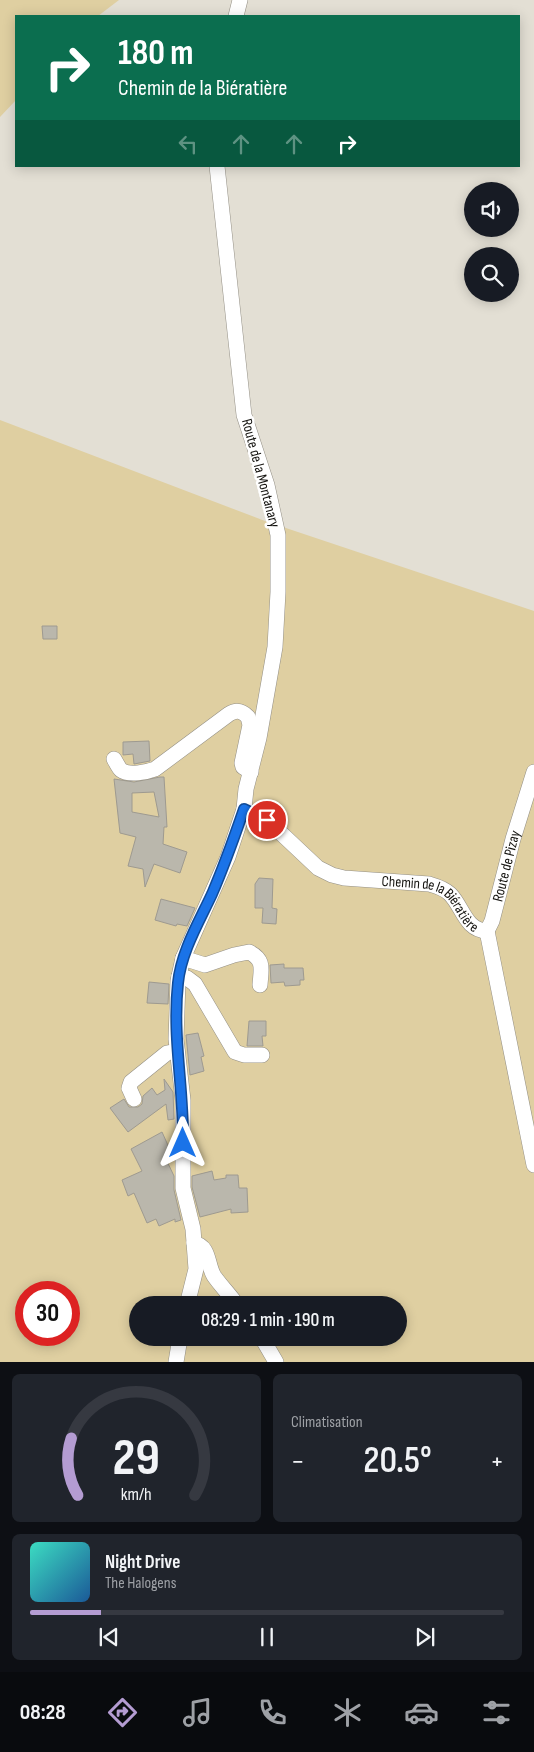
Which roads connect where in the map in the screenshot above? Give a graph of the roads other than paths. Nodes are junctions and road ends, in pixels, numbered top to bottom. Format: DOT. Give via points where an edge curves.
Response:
graph roads {
  1 [pos="240,0"];
  2 [pos="236,15"];
  3 [pos="217,167"];
  4 [pos="114,759"];
  5 [pos="251,772"];
  6 [pos="534,772"];
  7 [pos="244,809"];
  8 [pos="487,931"];
  9 [pos="183,958"];
  10 [pos="179,976"];
  11 [pos="260,985"];
  12 [pos="177,1050"];
  13 [pos="262,1055"];
  14 [pos="134,1099"];
  15 [pos="534,1165"];
  16 [pos="194,1243"];
  17 [pos="190,1296"];
  18 [pos="230,1296"];
  19 [pos="179,1346"];
  20 [pos="267,1346"];
  21 [pos="176,1362"];
  22 [pos="276,1362"];
  1 -- 2 [label="street"];
  3 -- 5 [label="street, Route de la Montanary" via="244,415 267,485 278,534 275,647"];
  4 -- 5 [label="street" via="122,771 149,772 229,714 240,711 248,717 250,725 242,763"];
  5 -- 7 [label="street, Route de la Montanary"];
  6 -- 8 [label="street, Route de Pizay"];
  7 -- 8 [label="street, Chemin de la Biératière" via="267,820 318,868 344,878 440,887 448,892 473,927"];
  7 -- 9 [label="street, Route de la Montanary" via="228,857"];
  8 -- 15 [label="street, Chemin de la Biératière"];
  9 -- 10 [label="street, Route de la Montanary"];
  9 -- 11 [label="street" via="205,965 249,952 262,964"];
  10 -- 12 [label="street, Route de la Montanary"];
  10 -- 13 [label="street" via="194,984 235,1052"];
  12 -- 14 [label="street" via="167,1053 131,1082 129,1088"];
  12 -- 16 [label="street, Route de la Montanary" via="183,1100 183,1188"];
  16 -- 17 [label="street, Route de la Montanary" via="196,1269"];
  16 -- 18 [label="street" via="202,1247 214,1275"];
  19 -- 21 [label="street"];
  20 -- 22 [label="street"];
}
